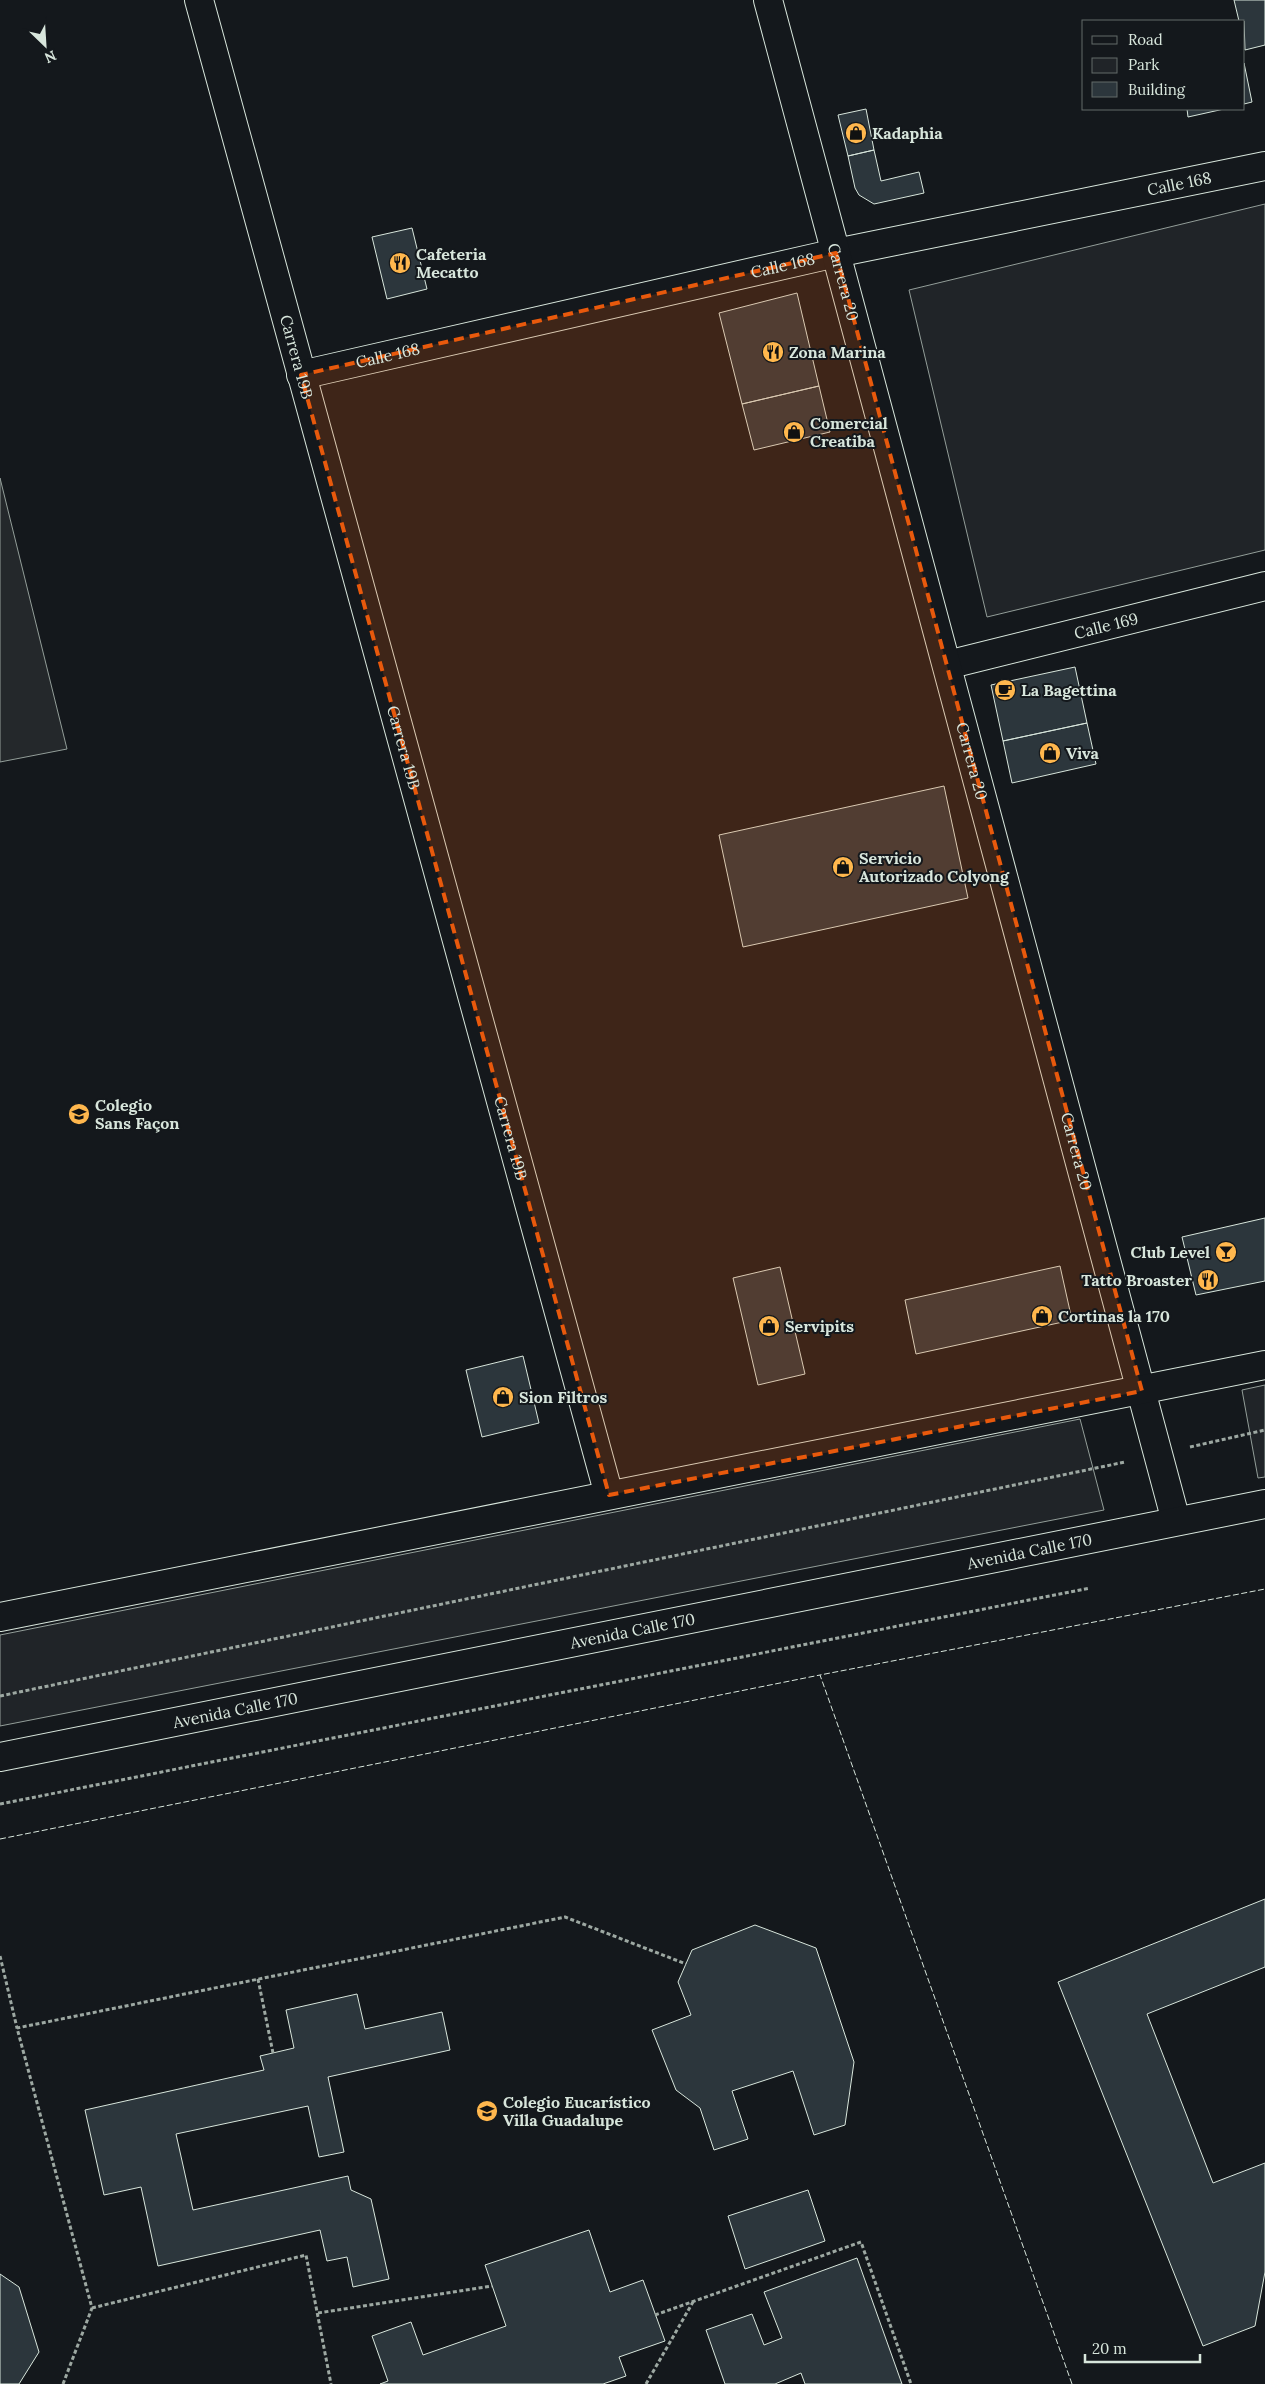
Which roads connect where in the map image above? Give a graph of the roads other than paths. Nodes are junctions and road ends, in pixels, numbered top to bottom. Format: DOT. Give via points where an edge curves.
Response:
graph roads {
  1 [pos="199,0"];
  2 [pos="768,0"];
  3 [pos="1265,166"];
  4 [pos="836,253"];
  5 [pos="301,375"];
  6 [pos="1265,586"];
  7 [pos="947,665"];
  8 [pos="1265,1365"];
  9 [pos="1142,1391"];
  10 [pos="609,1496"];
  11 [pos="1265,1504"];
  12 [pos="1176,1521"];
  13 [pos="0,1617"];
  14 [pos="0,1757"];
  1 -- 5 [label="main road, Carrera 19B"];
  2 -- 4 [label="main road, Carrera 20"];
  3 -- 4 [label="main road, Calle 168"];
  4 -- 5 [label="main road, Calle 168"];
  4 -- 7 [label="main road, Carrera 20"];
  5 -- 10 [label="main road, Carrera 19B"];
  6 -- 7 [label="main road, Calle 169"];
  7 -- 9 [label="main road, Carrera 20"];
  8 -- 9 [label="main road"];
  9 -- 10 [label="main road"];
  9 -- 12 [label="main road, Carrera 20"];
  10 -- 13 [label="main road"];
  11 -- 12 [label="main road, Avenida Calle 170"];
  12 -- 14 [label="main road, Avenida Calle 170"];
}
